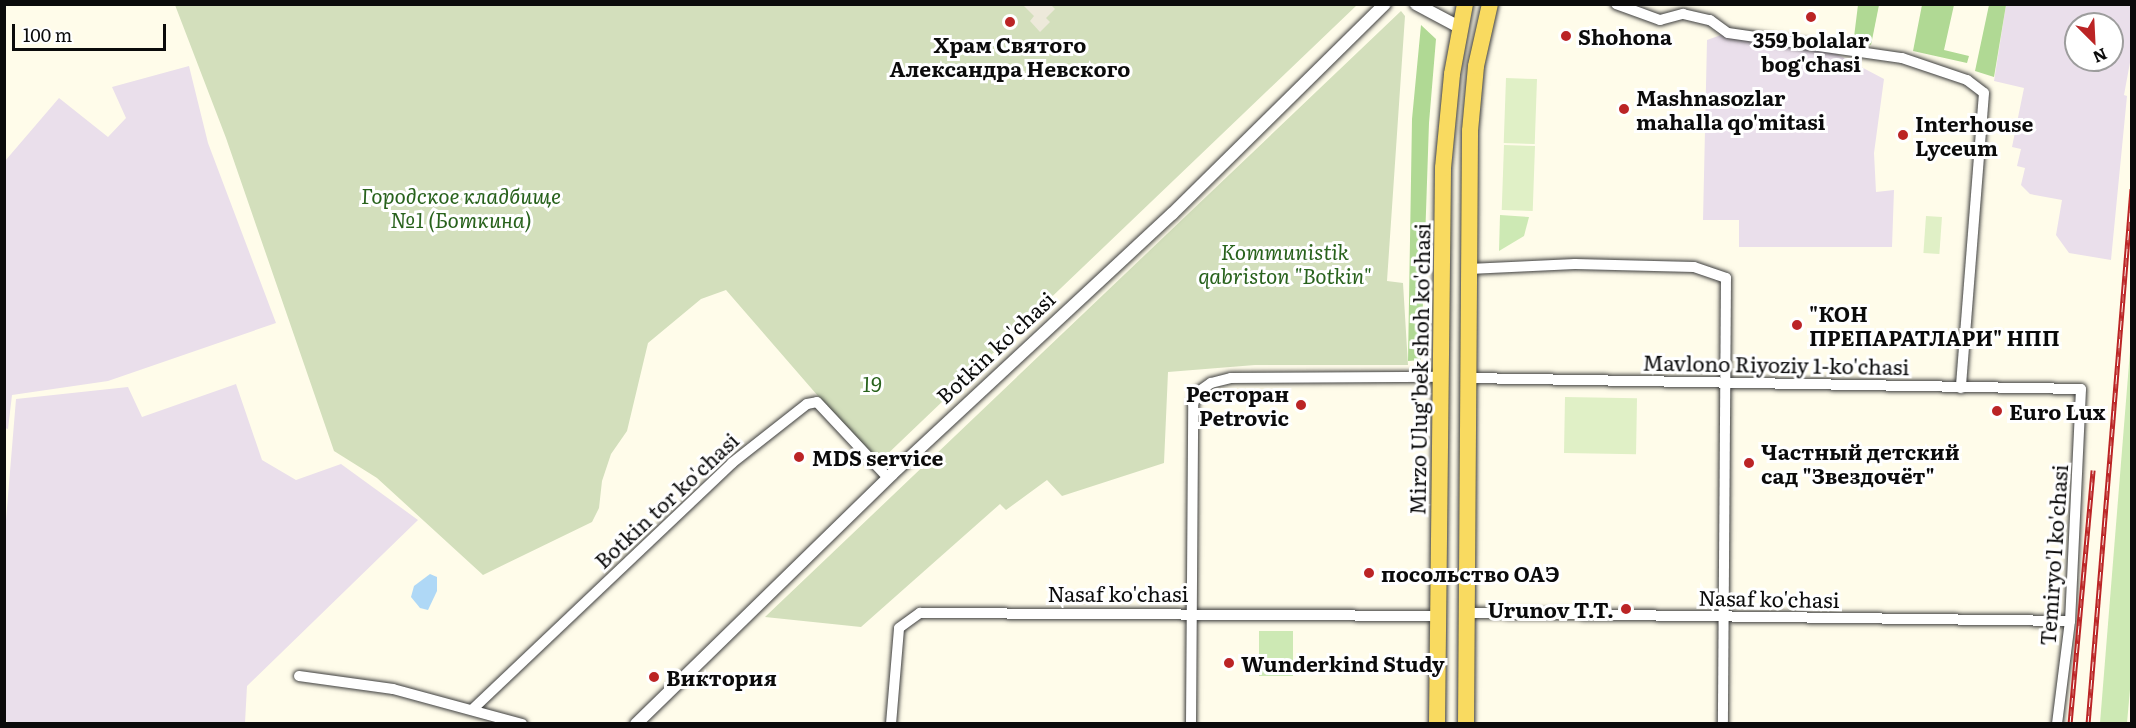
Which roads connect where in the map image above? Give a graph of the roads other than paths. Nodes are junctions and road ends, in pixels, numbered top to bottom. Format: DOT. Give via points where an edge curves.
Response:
graph roads {
  1 [pos="1385,4"];
  2 [pos="1416,4"];
  3 [pos="1490,4"];
  4 [pos="1616,4"];
  5 [pos="1462,16"];
  6 [pos="1485,23"];
  7 [pos="1469,269"];
  8 [pos="1441,377"];
  9 [pos="1469,378"];
  10 [pos="1726,382"];
  11 [pos="1961,388"];
  12 [pos="2081,388"];
  13 [pos="888,478"];
  14 [pos="1191,612"];
  15 [pos="1467,613"];
  16 [pos="1438,616"];
  17 [pos="1726,618"];
  18 [pos="2070,621"];
  19 [pos="299,676"];
  20 [pos="474,708"];
  21 [pos="522,723"];
  22 [pos="636,723"];
  23 [pos="891,723"];
  24 [pos="1191,723"];
  25 [pos="1437,723"];
  26 [pos="1466,723"];
  27 [pos="1723,723"];
  28 [pos="2057,723"];
  1 -- 13 [label="street, Botkin ko'chasi" via="1172,214"];
  2 -- 5 [label="street"];
  3 -- 6 [label="main road"];
  4 -- 11 [label="street" via="1660,20 1683,14 1710,20 1728,33 1902,58 1967,80 1984,93"];
  5 -- 6 [label="main road"];
  5 -- 8 [label="main road, Mirzo Ulug'bek shoh ko'chasi" via="1443,168"];
  6 -- 7 [label="main road" via="1470,131"];
  7 -- 9 [label="main road"];
  7 -- 10 [label="street" via="1575,264 1694,267 1726,278"];
  8 -- 9 [label="main road"];
  8 -- 14 [label="street" via="1231,378 1201,389 1193,404"];
  8 -- 16 [label="main road, Mirzo Ulug'bek shoh ko'chasi"];
  9 -- 10 [label="street, Mavlono Riyoziy 1-ko'chasi"];
  9 -- 15 [label="main road"];
  10 -- 11 [label="street, Mavlono Riyoziy 1-ko'chasi"];
  10 -- 17 [label="street"];
  11 -- 12 [label="street, Mavlono Riyoziy 1-ko'chasi"];
  12 -- 18 [label="street, Temiryo'l ko'chasi"];
  13 -- 20 [label="street, Botkin tor ko'chasi" via="817,402 807,404 732,464"];
  13 -- 22 [label="street, Botkin ko'chasi"];
  14 -- 16 [label="street, Nasaf ko'chasi"];
  14 -- 23 [label="street, Nasaf ko'chasi" via="920,613 904,623 897,638"];
  14 -- 24 [label="street"];
  15 -- 17 [label="street, Nasaf ko'chasi"];
  15 -- 26 [label="main road"];
  16 -- 25 [label="main road, Mirzo Ulug'bek shoh ko'chasi"];
  17 -- 18 [label="street, Nasaf ko'chasi"];
  17 -- 27 [label="street"];
  18 -- 28 [label="street, Temiryo'l ko'chasi"];
  19 -- 20 [label="street" via="393,689"];
  20 -- 21 [label="street"];
}
